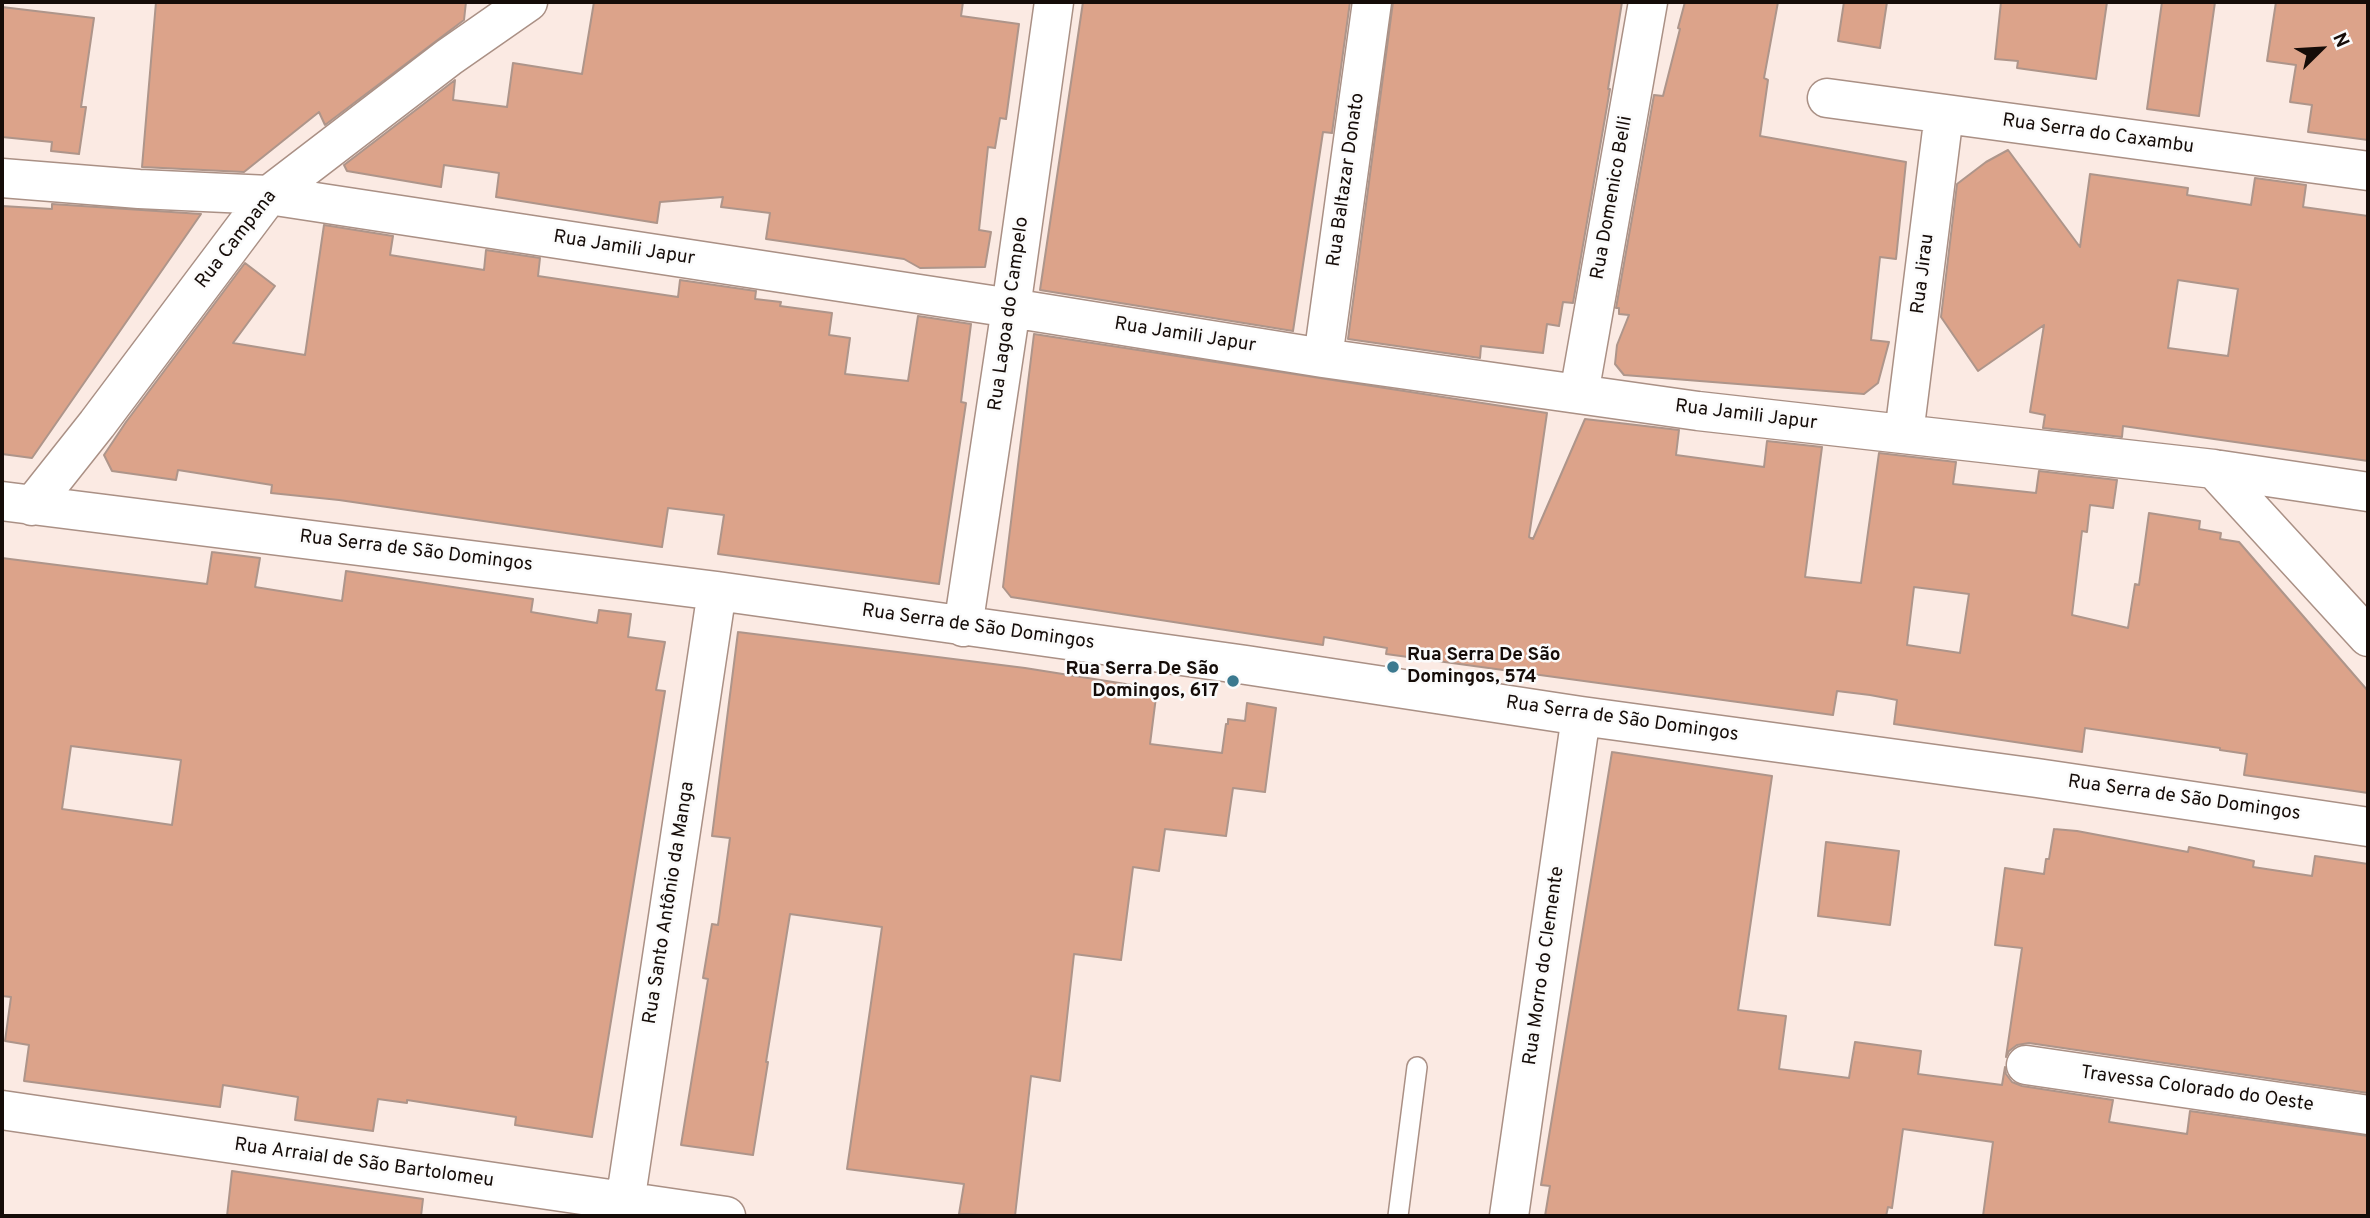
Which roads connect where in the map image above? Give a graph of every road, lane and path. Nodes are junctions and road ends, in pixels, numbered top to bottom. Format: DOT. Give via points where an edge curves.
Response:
graph roads {
  1 [pos="528,2"];
  2 [pos="1054,2"];
  3 [pos="1372,2"];
  4 [pos="1648,2"];
  5 [pos="1827,98"];
  6 [pos="1944,114"];
  7 [pos="2368,171"];
  8 [pos="2,178"];
  9 [pos="269,195"];
  10 [pos="1012,308"];
  11 [pos="1323,358"];
  12 [pos="1579,394"];
  13 [pos="1904,434"];
  14 [pos="2214,470"];
  15 [pos="2368,492"];
  16 [pos="17,503"];
  17 [pos="718,591"];
  18 [pos="963,627"];
  19 [pos="2368,637"];
  20 [pos="1581,716"];
  21 [pos="2368,827"];
  22 [pos="2026,1065"];
  23 [pos="1417,1067"];
  24 [pos="2,1110"];
  25 [pos="2368,1115"];
  26 [pos="624,1209"];
  27 [pos="726,1216"];
  28 [pos="1398,1216"];
  29 [pos="1509,1216"];
  1 -- 9 [label="street, Rua Campana"];
  2 -- 10 [label="street, Rua Lagoa do Campelo"];
  3 -- 11 [label="street, Rua Baltazar Donato"];
  4 -- 12 [label="street, Rua Domenico Belli"];
  5 -- 6 [label="street, Rua Serra do Caxambu"];
  6 -- 7 [label="street, Rua Serra do Caxambu"];
  6 -- 13 [label="street, Rua Jirau"];
  8 -- 9 [label="street, Rua Jamili Japur"];
  9 -- 10 [label="street, Rua Jamili Japur"];
  9 -- 16 [label="street, Rua Campana" via="97,424"];
  10 -- 11 [label="street, Rua Jamili Japur"];
  10 -- 18 [label="street, Rua Lagoa do Campelo"];
  11 -- 12 [label="street, Rua Jamili Japur"];
  12 -- 13 [label="street, Rua Jamili Japur"];
  13 -- 14 [label="street, Rua Jamili Japur"];
  14 -- 15 [label="street, Rua Jamili Japur"];
  14 -- 19 [label="street"];
  16 -- 17 [label="street, Rua Serra de São Domingos"];
  17 -- 18 [label="street, Rua Serra de São Domingos"];
  17 -- 26 [label="street, Rua Santo Antônio da Manga"];
  18 -- 20 [label="street, Rua Serra de São Domingos"];
  20 -- 21 [label="street, Rua Serra de São Domingos"];
  20 -- 29 [label="street, Rua Morro do Clemente"];
  22 -- 25 [label="street, Travessa Colorado do Oeste"];
  23 -- 28 [label="lane"];
  24 -- 26 [label="street, Rua Arraial de São Bartolomeu"];
  26 -- 27 [label="street, Rua Arraial de São Bartolomeu"];
}
